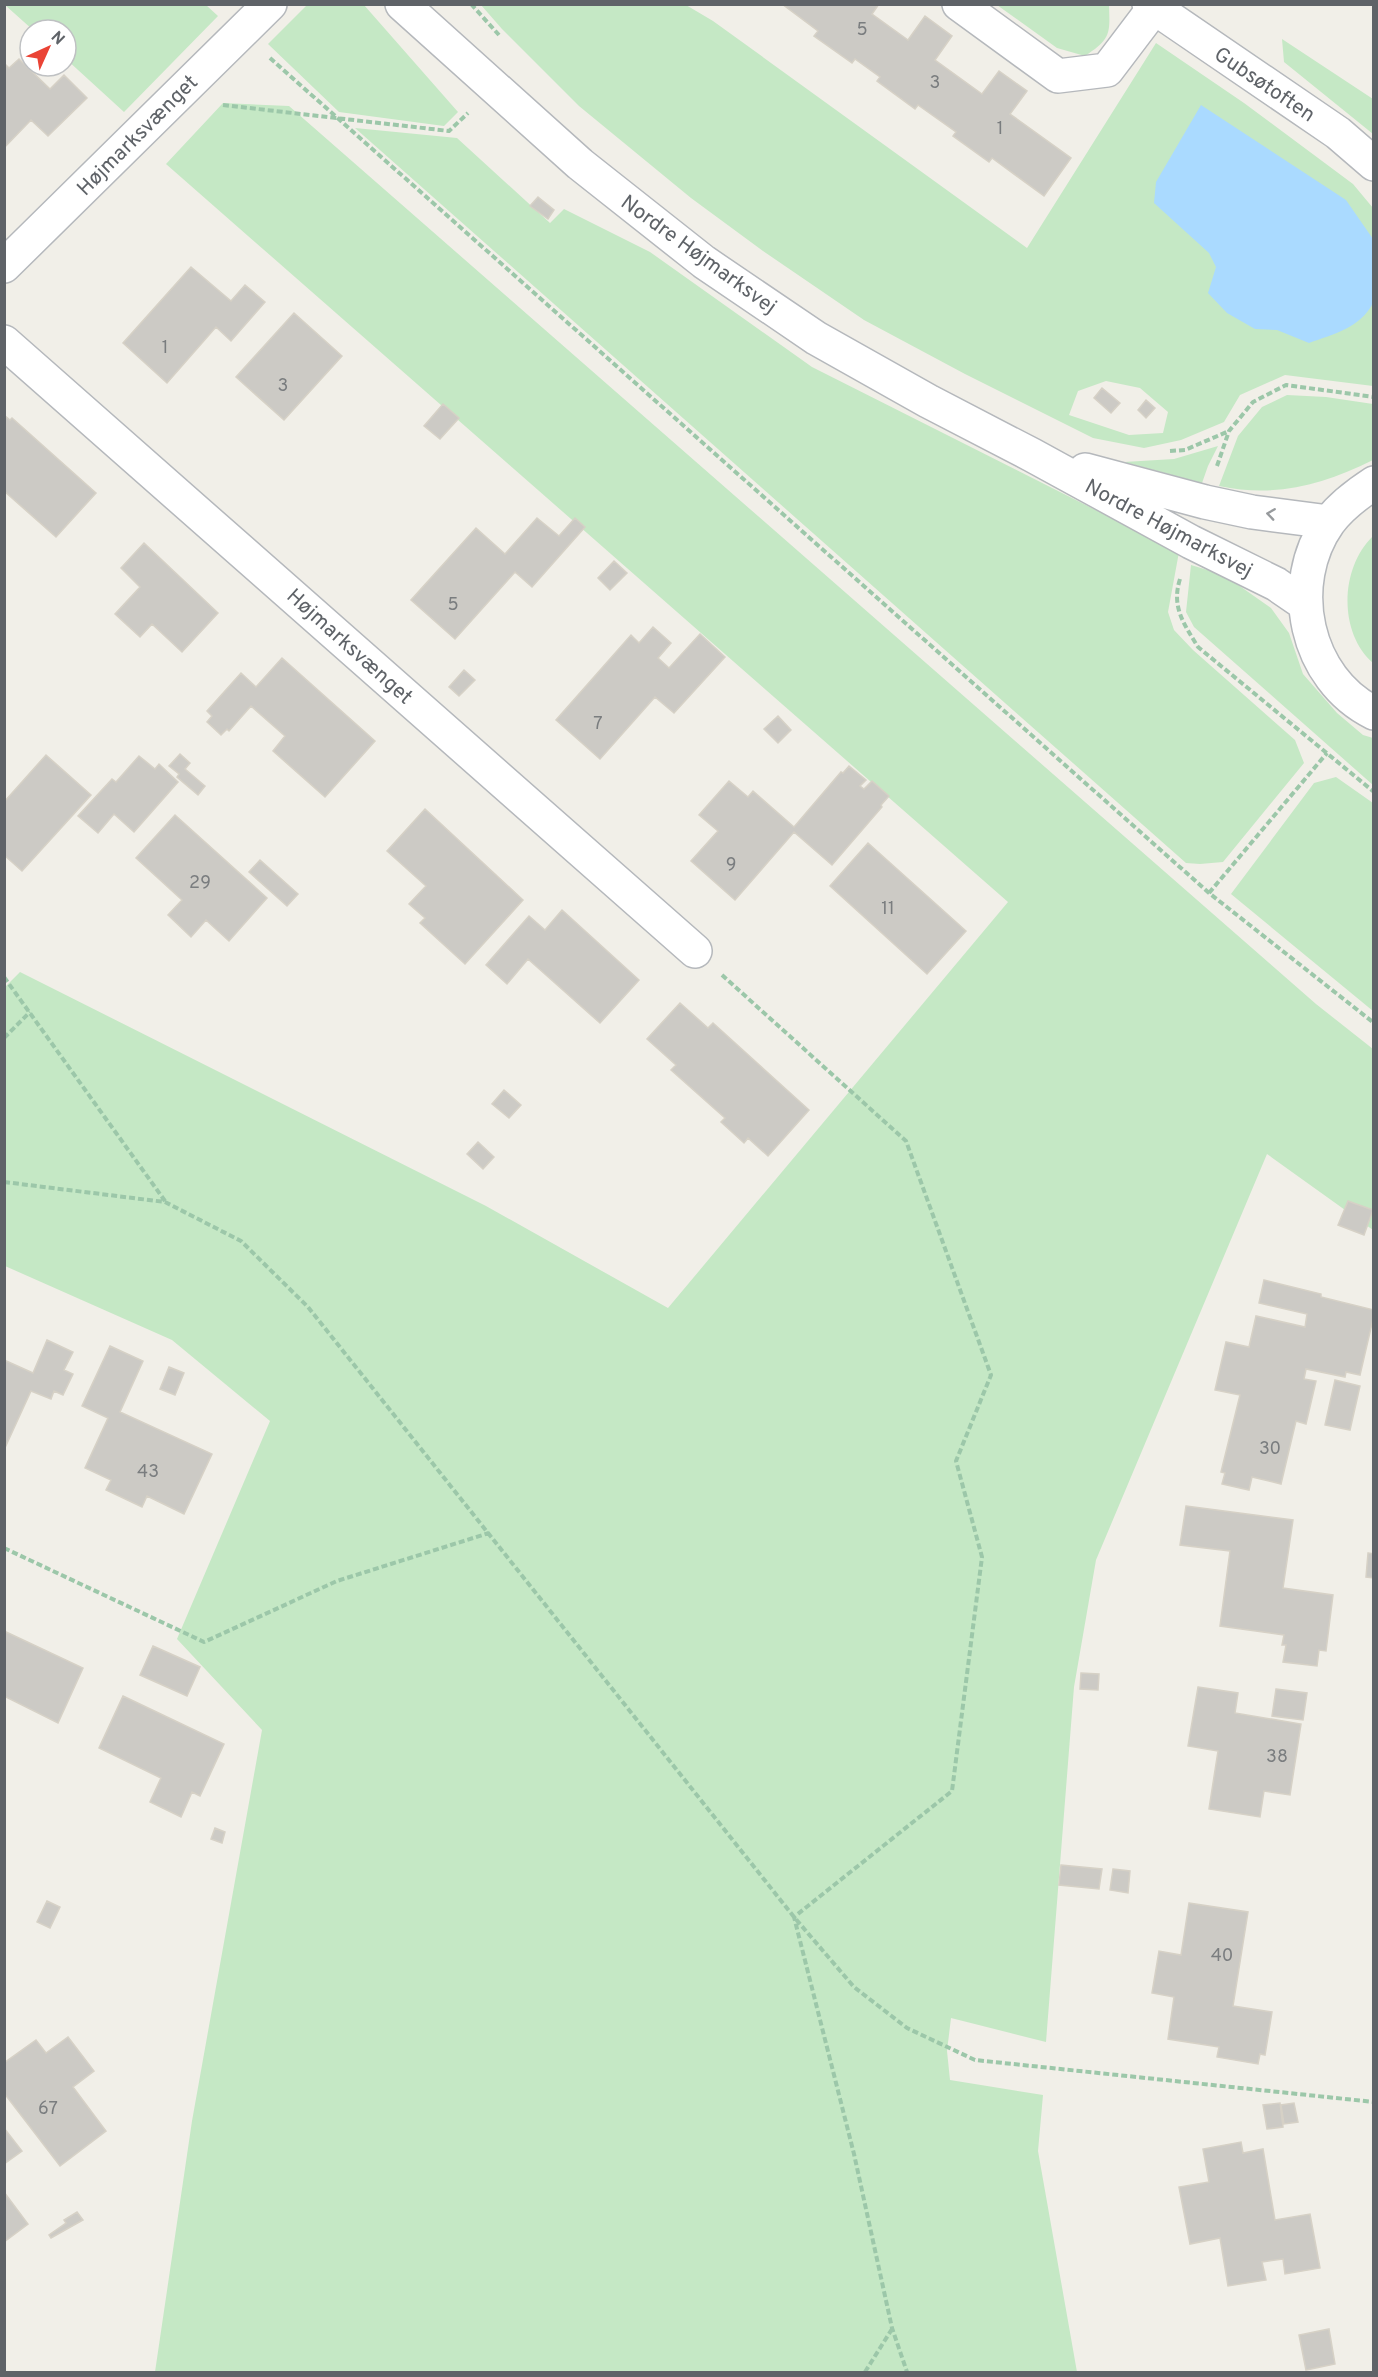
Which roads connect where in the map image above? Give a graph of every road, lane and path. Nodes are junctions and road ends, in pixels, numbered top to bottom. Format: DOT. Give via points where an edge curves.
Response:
graph roads {
  1 [pos="270,4"];
  2 [pos="402,4"];
  3 [pos="471,4"];
  4 [pos="959,4"];
  5 [pos="1151,6"];
  6 [pos="241,32"];
  7 [pos="506,44"];
  8 [pos="492,85"];
  9 [pos="186,87"];
  10 [pos="339,118"];
  11 [pos="1374,164"];
  12 [pos="4,266"];
  13 [pos="4,342"];
  14 [pos="1229,431"];
  15 [pos="1164,452"];
  16 [pos="1032,455"];
  17 [pos="1374,483"];
  18 [pos="1329,522"];
  19 [pos="1305,604"];
  20 [pos="1374,713"];
  21 [pos="1327,753"];
  22 [pos="1209,893"];
  23 [pos="695,951"];
  24 [pos="4,977"];
  25 [pos="30,1012"];
  26 [pos="1374,1023"];
  27 [pos="4,1038"];
  28 [pos="4,1182"];
  29 [pos="165,1202"];
  30 [pos="489,1533"];
  31 [pos="4,1548"];
  32 [pos="794,1917"];
  33 [pos="1374,2102"];
  34 [pos="892,2328"];
  35 [pos="865,2373"];
  36 [pos="907,2373"];
  1 -- 6 [label="street, Højmarksvænget"];
  2 -- 8 [label="street, Nordre Højmarksvej"];
  3 -- 7 [label="path"];
  4 -- 5 [label="street, Gubsøtoften" via="1058,76 1107,70"];
  5 -- 11 [label="street, Gubsøtoften" via="1338,133"];
  6 -- 9 [label="street, Højmarksvænget"];
  6 -- 10 [label="path"];
  8 -- 10 [label="path" via="449,131"];
  8 -- 16 [label="street, Nordre Højmarksvej" via="580,164 704,262 816,338"];
  9 -- 10 [label="path" via="213,104"];
  9 -- 12 [label="street, Højmarksvænget"];
  10 -- 22 [label="path"];
  13 -- 23 [label="street, Højmarksvænget"];
  14 -- 15 [label="path" via="1185,450"];
  18 -- 16 [label="street, Nordre Højmarksvej, one-way" via="1205,502"];
  16 -- 19 [label="street, Nordre Højmarksvej" via="1276,584"];
  17 -- 18 [label="street" via="1349,500"];
  18 -- 19 [label="street" via="1315,547 1307,575"];
  19 -- 20 [label="street" via="1310,634 1322,663 1340,688"];
  21 -- 22 [label="path"];
  22 -- 26 [label="path"];
  23 -- 32 [label="path" via="906,1141 991,1375 956,1461 982,1557 952,1791"];
  24 -- 25 [label="path"];
  25 -- 27 [label="path"];
  25 -- 29 [label="path"];
  28 -- 29 [label="path"];
  29 -- 30 [label="path" via="241,1241 308,1307"];
  30 -- 31 [label="path" via="337,1581 204,1642"];
  30 -- 32 [label="path"];
  32 -- 33 [label="path" via="854,1987 907,2028 975,2060"];
  32 -- 34 [label="path" via="854,2154"];
  34 -- 35 [label="path"];
  34 -- 36 [label="path"];
}
